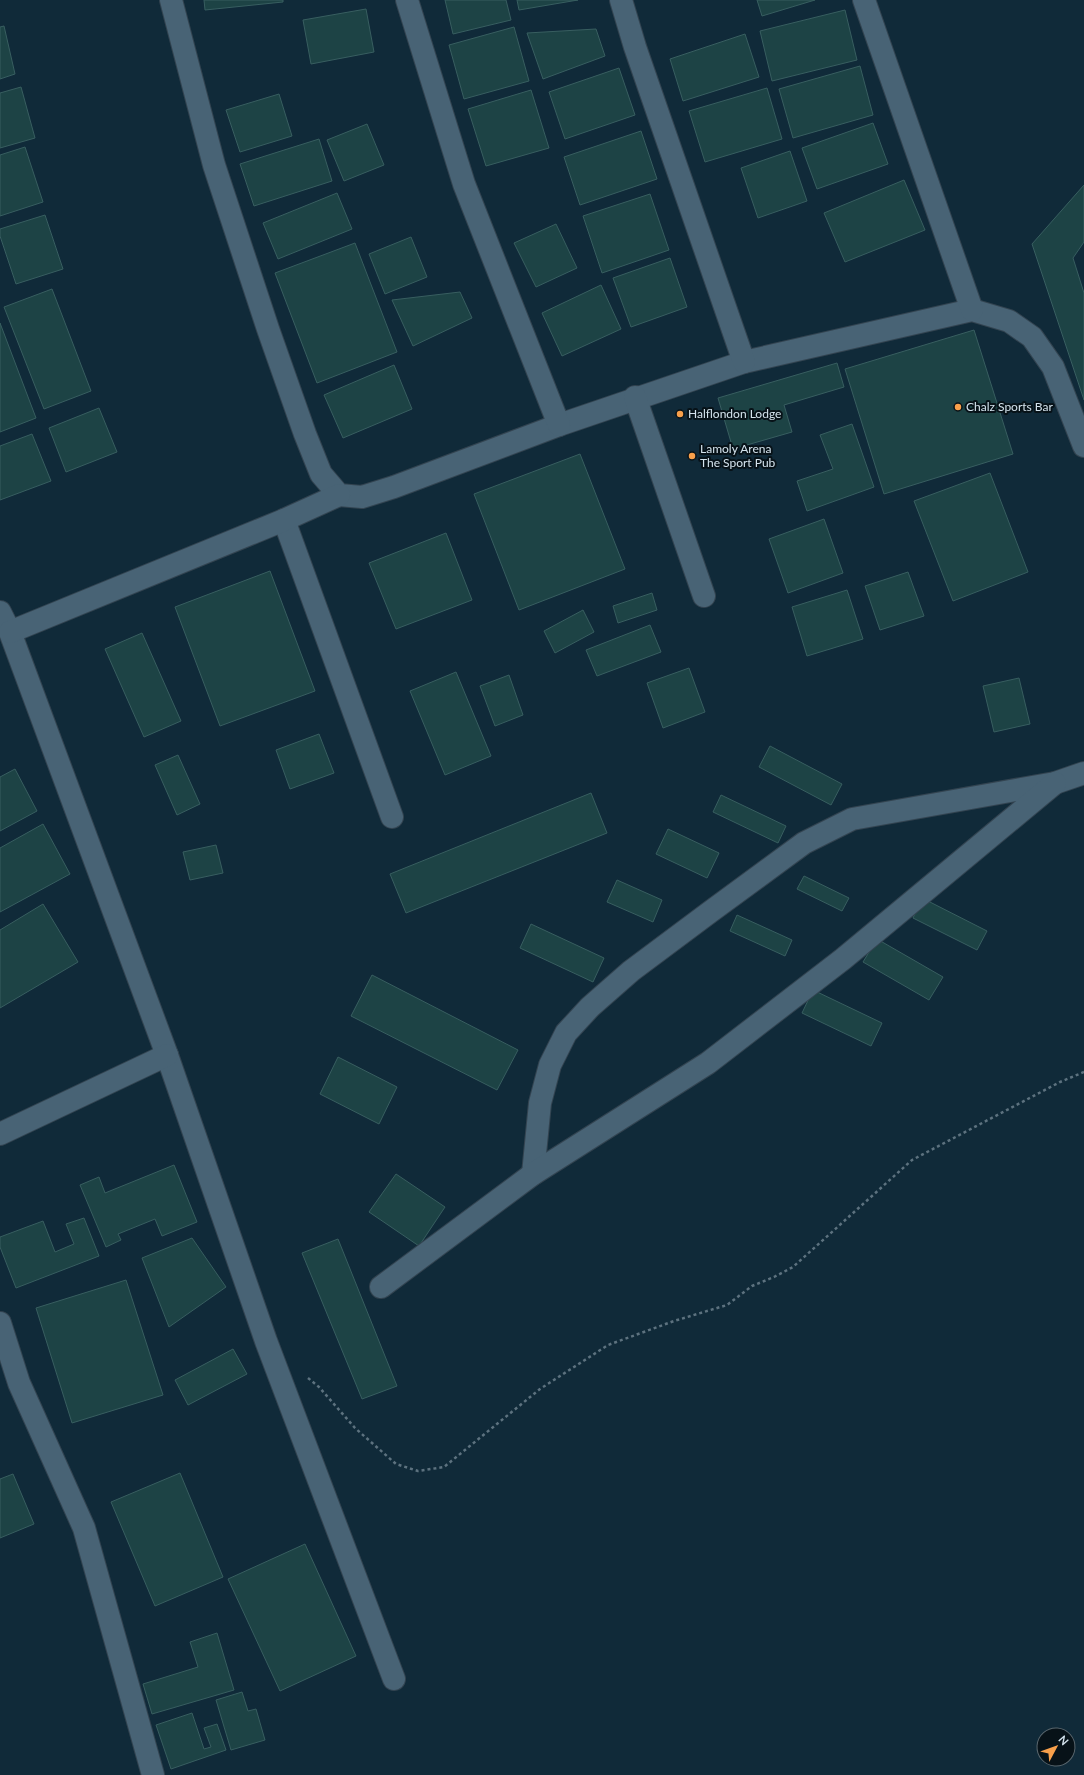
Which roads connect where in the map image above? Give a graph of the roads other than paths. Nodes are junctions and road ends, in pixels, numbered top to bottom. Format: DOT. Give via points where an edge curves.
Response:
graph roads {
  1 [pos="171,0"];
  2 [pos="407,0"];
  3 [pos="620,0"];
  4 [pos="864,0"];
  5 [pos="972,310"];
  6 [pos="744,362"];
  7 [pos="635,397"];
  8 [pos="559,425"];
  9 [pos="1084,446"];
  10 [pos="339,495"];
  11 [pos="284,520"];
  12 [pos="704,596"];
  13 [pos="0,612"];
  14 [pos="10,632"];
  15 [pos="1084,773"];
  16 [pos="1055,783"];
  17 [pos="392,817"];
  18 [pos="167,1055"];
  19 [pos="0,1134"];
  20 [pos="533,1174"];
  21 [pos="381,1287"];
  22 [pos="0,1323"];
  23 [pos="394,1679"];
  24 [pos="153,1775"];
  1 -- 10 [label="street" via="214,165 268,329 322,474"];
  2 -- 8 [label="street" via="464,184"];
  3 -- 6 [label="street"];
  4 -- 5 [label="street"];
  5 -- 6 [label="street"];
  5 -- 9 [label="street" via="1008,321 1032,337 1053,367"];
  6 -- 7 [label="street"];
  7 -- 8 [label="street"];
  7 -- 12 [label="street"];
  8 -- 10 [label="street" via="369,495"];
  10 -- 11 [label="street"];
  11 -- 14 [label="street"];
  11 -- 17 [label="street"];
  13 -- 14 [label="street"];
  14 -- 18 [label="street"];
  15 -- 16 [label="street"];
  16 -- 20 [label="street" via="843,959 708,1064"];
  16 -- 20 [label="street" via="852,819 804,843 704,917 631,972 590,1007 566,1032 550,1065 540,1103"];
  18 -- 19 [label="street"];
  18 -- 23 [label="street" via="266,1341"];
  20 -- 21 [label="street"];
  22 -- 24 [label="street" via="18,1383 84,1528"];
}
